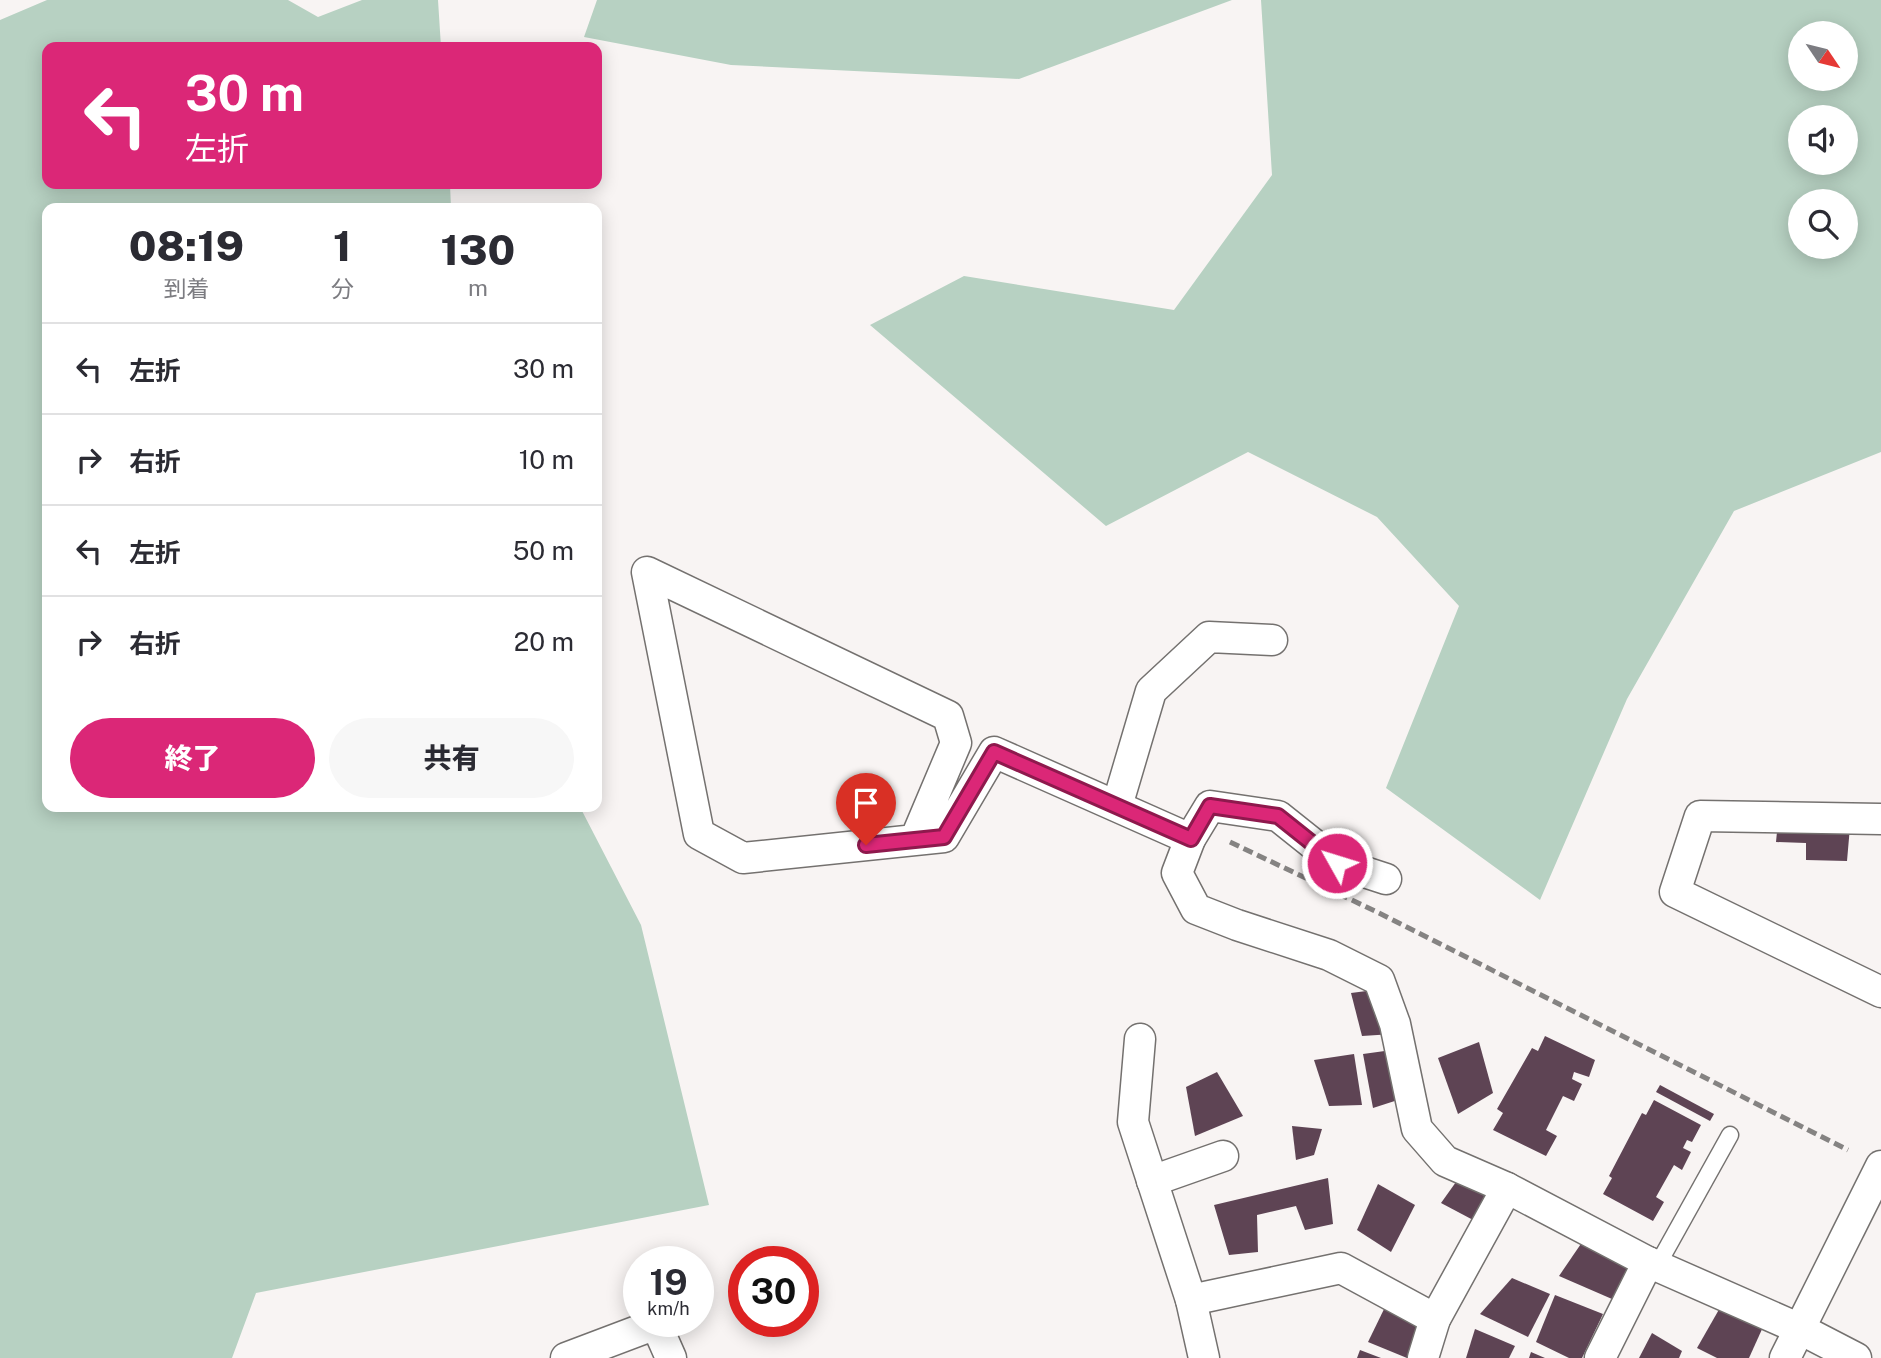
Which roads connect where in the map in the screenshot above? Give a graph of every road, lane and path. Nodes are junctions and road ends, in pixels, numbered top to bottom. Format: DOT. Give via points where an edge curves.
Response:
graph roads {
  1 [pos="1272,640"];
  2 [pos="1117,806"];
  3 [pos="1881,819"];
  4 [pos="1191,839"];
  5 [pos="915,840"];
  6 [pos="1386,879"];
  7 [pos="1881,992"];
  8 [pos="1140,1039"];
  9 [pos="1730,1135"];
  10 [pos="1223,1156"];
  11 [pos="1881,1166"];
  12 [pos="1153,1181"];
  13 [pos="1507,1188"];
  14 [pos="1653,1264"];
  15 [pos="1191,1300"];
  16 [pos="1435,1319"];
  17 [pos="1800,1329"];
  18 [pos="566,1358"];
  19 [pos="671,1358"];
  20 [pos="1204,1358"];
  21 [pos="1423,1358"];
  22 [pos="1600,1358"];
  23 [pos="1785,1358"];
  24 [pos="1856,1358"];
  1 -- 2 [label="street" via="1209,637 1151,691"];
  2 -- 4 [label="street"];
  2 -- 5 [label="street" via="994,752 944,837"];
  3 -- 7 [label="street" via="1700,816 1675,892"];
  4 -- 6 [label="street" via="1210,806 1278,816 1337,863"];
  4 -- 13 [label="street" via="1177,873 1196,909 1329,955 1379,980 1395,1024 1417,1129 1445,1161"];
  5 -- 5 [label="street" via="743,858 699,834 647,572 948,716 956,743"];
  8 -- 12 [label="street" via="1133,1122"];
  9 -- 14 [label="lane"];
  10 -- 12 [label="street"];
  11 -- 17 [label="street"];
  12 -- 15 [label="street"];
  13 -- 14 [label="street"];
  13 -- 16 [label="street"];
  14 -- 17 [label="street"];
  14 -- 22 [label="street"];
  15 -- 16 [label="street" via="1341,1268"];
  15 -- 20 [label="street"];
  16 -- 21 [label="street"];
  17 -- 23 [label="street"];
  17 -- 24 [label="street"];
  18 -- 19 [label="street" via="656,1324"];
}
